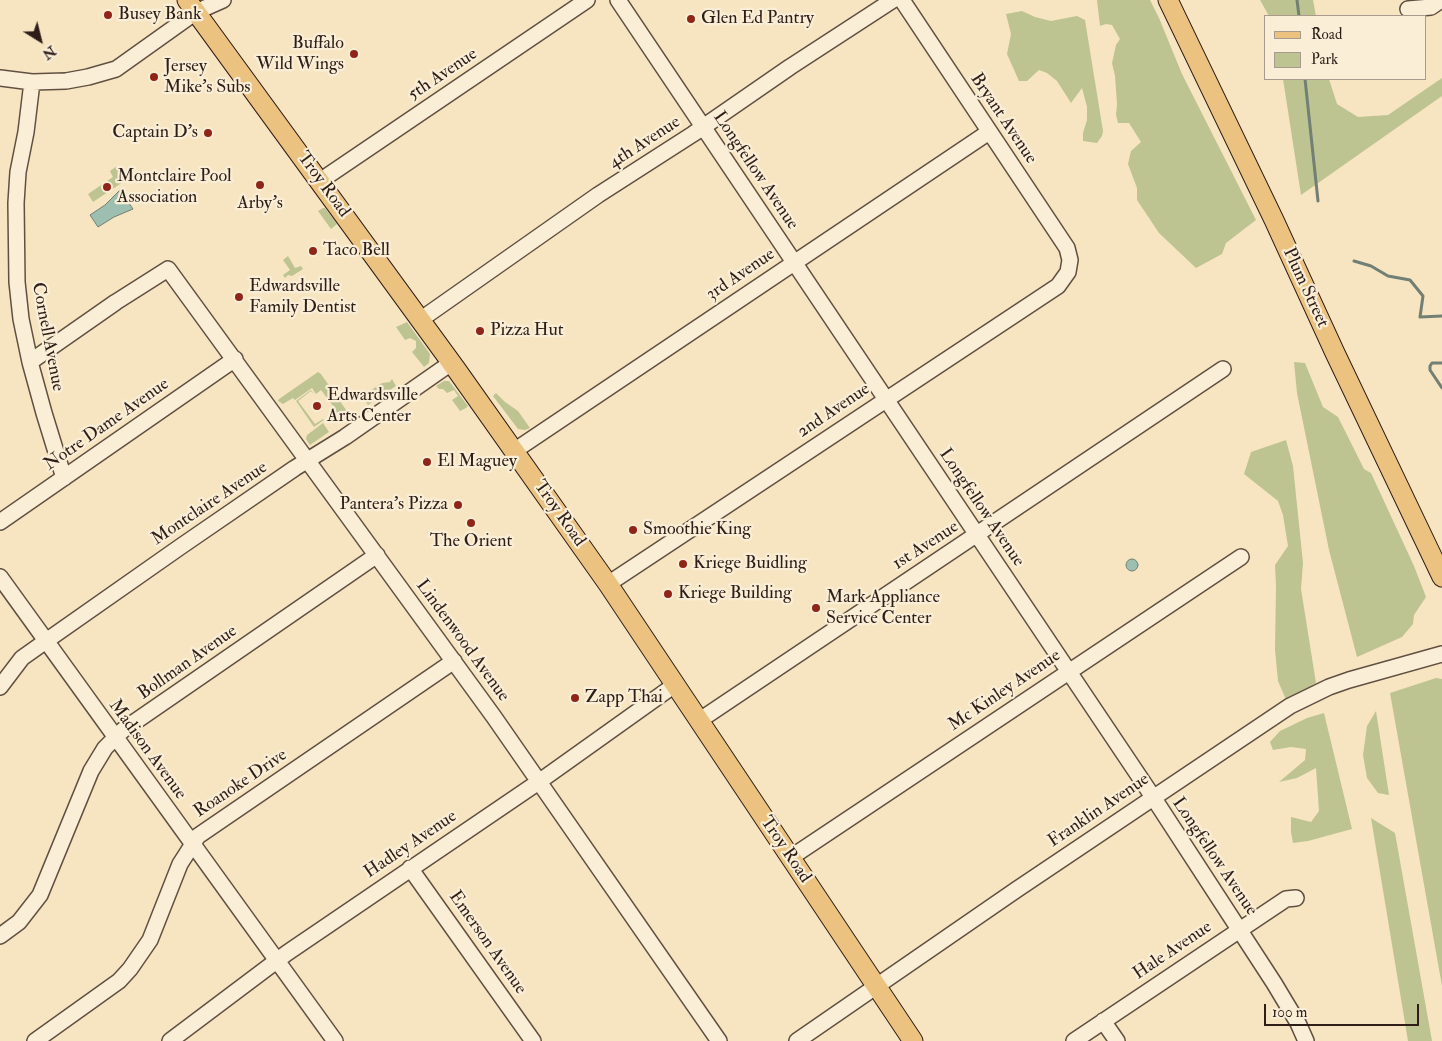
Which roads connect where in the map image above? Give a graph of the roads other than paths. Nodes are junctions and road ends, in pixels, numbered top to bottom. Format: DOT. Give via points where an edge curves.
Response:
graph roads {
  1 [pos="223,0"];
  2 [pos="587,0"];
  3 [pos="618,0"];
  4 [pos="893,0"];
  5 [pos="902,0"];
  6 [pos="1168,0"];
  7 [pos="1441,0"];
  8 [pos="196,4"];
  9 [pos="1408,9"];
  10 [pos="0,78"];
  11 [pos="32,82"];
  12 [pos="702,127"];
  13 [pos="989,132"];
  14 [pos="320,181"];
  15 [pos="1070,260"];
  16 [pos="794,262"];
  17 [pos="420,320"];
  18 [pos="235,360"];
  19 [pos="30,362"];
  20 [pos="452,363"];
  21 [pos="1222,369"];
  22 [pos="886,399"];
  23 [pos="514,451"];
  24 [pos="309,461"];
  25 [pos="64,478"];
  26 [pos="0,522"];
  27 [pos="976,536"];
  28 [pos="377,555"];
  29 [pos="1241,556"];
  30 [pos="1442,576"];
  31 [pos="0,577"];
  32 [pos="608,584"];
  33 [pos="46,641"];
  34 [pos="1442,654"];
  35 [pos="454,661"];
  36 [pos="1068,671"];
  37 [pos="676,684"];
  38 [pos="0,687"];
  39 [pos="700,720"];
  40 [pos="115,738"];
  41 [pos="540,781"];
  42 [pos="1153,797"];
  43 [pos="192,844"];
  44 [pos="790,858"];
  45 [pos="410,868"];
  46 [pos="1296,898"];
  47 [pos="1240,929"];
  48 [pos="0,936"];
  49 [pos="277,961"];
  50 [pos="877,987"];
  51 [pos="1103,1021"];
  52 [pos="35,1041"];
  53 [pos="170,1041"];
  54 [pos="335,1041"];
  55 [pos="533,1041"];
  56 [pos="719,1041"];
  57 [pos="797,1041"];
  58 [pos="912,1041"];
  59 [pos="1074,1041"];
  60 [pos="1117,1041"];
  61 [pos="1306,1041"];
  1 -- 8 [label="street"];
  2 -- 14 [label="street, 5th Avenue"];
  3 -- 12 [label="street, Longfellow Avenue"];
  4 -- 12 [label="street, 4th Avenue"];
  5 -- 13 [label="street, Bryant Avenue"];
  6 -- 30 [label="main road, Plum Street"];
  7 -- 9 [label="street" via="1431,7"];
  8 -- 11 [label="street" via="116,69 66,81"];
  8 -- 14 [label="main road, Troy Road"];
  10 -- 11 [label="street"];
  11 -- 19 [label="street, Cornell Avenue" via="18,172 15,242 20,319"];
  12 -- 16 [label="street, Longfellow Avenue"];
  12 -- 17 [label="street, 4th Avenue" via="598,195"];
  13 -- 15 [label="street, Bryant Avenue" via="1067,248"];
  13 -- 16 [label="street, 3rd Avenue"];
  14 -- 17 [label="main road, Troy Road"];
  15 -- 22 [label="street, 2nd Avenue" via="1068,272 1058,286"];
  16 -- 22 [label="street, Longfellow Avenue"];
  16 -- 23 [label="street, 3rd Avenue"];
  17 -- 20 [label="main road, Troy Road"];
  18 -- 19 [label="street, Lindenwood Avenue" via="168,269"];
  18 -- 24 [label="street, Lindenwood Avenue"];
  18 -- 25 [label="street, Notre Dame Avenue"];
  19 -- 25 [label="street, Cornell Avenue"];
  20 -- 23 [label="main road, Troy Road"];
  20 -- 24 [label="street, Montclaire Avenue"];
  21 -- 27 [label="street, 1st Avenue"];
  22 -- 27 [label="street, Longfellow Avenue"];
  22 -- 32 [label="street, 2nd Avenue"];
  23 -- 32 [label="main road, Troy Road"];
  24 -- 28 [label="street, Lindenwood Avenue"];
  24 -- 33 [label="street, Montclaire Avenue"];
  25 -- 26 [label="street, Notre Dame Avenue"];
  27 -- 36 [label="street, Longfellow Avenue"];
  27 -- 39 [label="street, 1st Avenue"];
  28 -- 35 [label="street, Lindenwood Avenue"];
  28 -- 40 [label="street, Bollman Avenue"];
  29 -- 36 [label="street, Mc Kinley Avenue"];
  31 -- 33 [label="street, Madison Avenue"];
  32 -- 37 [label="main road, Troy Road"];
  33 -- 38 [label="street, Montclaire Avenue" via="22,658"];
  33 -- 40 [label="street, Madison Avenue"];
  34 -- 42 [label="street, Franklin Avenue" via="1349,680 1310,695"];
  35 -- 41 [label="street, Lindenwood Avenue"];
  35 -- 43 [label="street, Roanoke Drive" via="202,833"];
  36 -- 42 [label="street, Longfellow Avenue"];
  36 -- 44 [label="street, Mc Kinley Avenue"];
  37 -- 39 [label="main road, Troy Road"];
  37 -- 41 [label="street, Hadley Avenue"];
  39 -- 44 [label="main road, Troy Road"];
  40 -- 43 [label="street, Madison Avenue"];
  40 -- 48 [label="street, Bollman Avenue" via="91,771 40,895 19,922"];
  41 -- 45 [label="street, Hadley Avenue"];
  41 -- 56 [label="street, Lindenwood Avenue"];
  42 -- 47 [label="street, Longfellow Avenue"];
  42 -- 50 [label="street, Franklin Avenue"];
  43 -- 49 [label="street, Madison Avenue"];
  43 -- 52 [label="street, Roanoke Drive" via="177,871 150,940 130,969"];
  44 -- 50 [label="main road, Troy Road"];
  45 -- 49 [label="street, Hadley Avenue"];
  45 -- 55 [label="street, Emerson Avenue"];
  46 -- 47 [label="street, Hale Avenue" via="1286,899"];
  47 -- 51 [label="street, Hale Avenue"];
  47 -- 61 [label="street, Longfellow Avenue"];
  49 -- 53 [label="street, Hadley Avenue"];
  49 -- 54 [label="street, Madison Avenue"];
  50 -- 57 [label="street, Franklin Avenue"];
  50 -- 58 [label="main road, Troy Road"];
  51 -- 59 [label="street, Hale Avenue"];
  51 -- 60 [label="street"];
}
